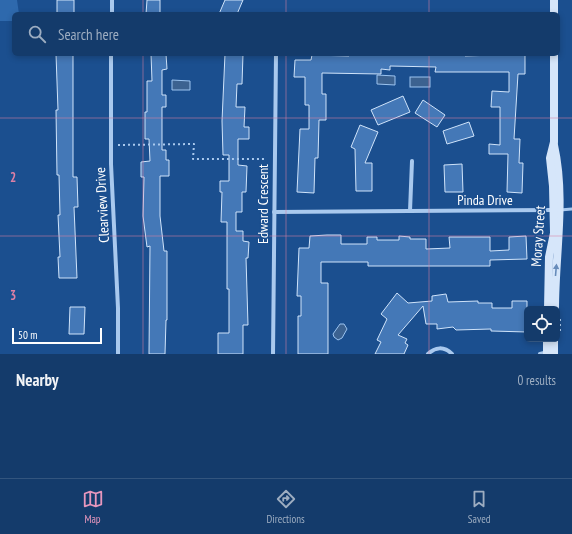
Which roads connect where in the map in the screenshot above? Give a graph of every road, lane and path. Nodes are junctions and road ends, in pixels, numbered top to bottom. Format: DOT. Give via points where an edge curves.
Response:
graph roads {
  1 [pos="112,0"];
  2 [pos="554,0"];
  3 [pos="112,12"];
  4 [pos="554,12"];
  5 [pos="111,56"];
  6 [pos="276,56"];
  7 [pos="554,56"];
  8 [pos="110,146"];
  9 [pos="266,158"];
  10 [pos="412,161"];
  11 [pos="572,209"];
  12 [pos="557,210"];
  13 [pos="274,212"];
  14 [pos="410,212"];
  15 [pos="548,306"];
  16 [pos="555,306"];
  17 [pos="547,342"];
  18 [pos="553,342"];
  19 [pos="548,353"];
  20 [pos="118,354"];
  21 [pos="273,354"];
  22 [pos="428,354"];
  23 [pos="452,354"];
  1 -- 3 [label="street"];
  2 -- 4 [label="street"];
  5 -- 8 [label="street, Clearview Drive"];
  6 -- 13 [label="street, Edward Crescent"];
  7 -- 12 [label="street, Moray Street" via="554,142 550,158"];
  8 -- 9 [label="path" via="194,144 193,159"];
  8 -- 20 [label="street, Clearview Drive"];
  10 -- 14 [label="street"];
  11 -- 12 [label="lane"];
  12 -- 14 [label="street, Pinda Drive"];
  12 -- 15 [label="street, Moray Street" via="548,257"];
  16 -- 12 [label="street, Moray Street, one-way" via="555,269 559,246"];
  13 -- 14 [label="street, Pinda Drive"];
  13 -- 21 [label="street, Edward Crescent"];
  17 -- 19 [label="street"];
  18 -- 19 [label="street"];
  22 -- 23 [label="street" via="438,348 445,348"];
}
